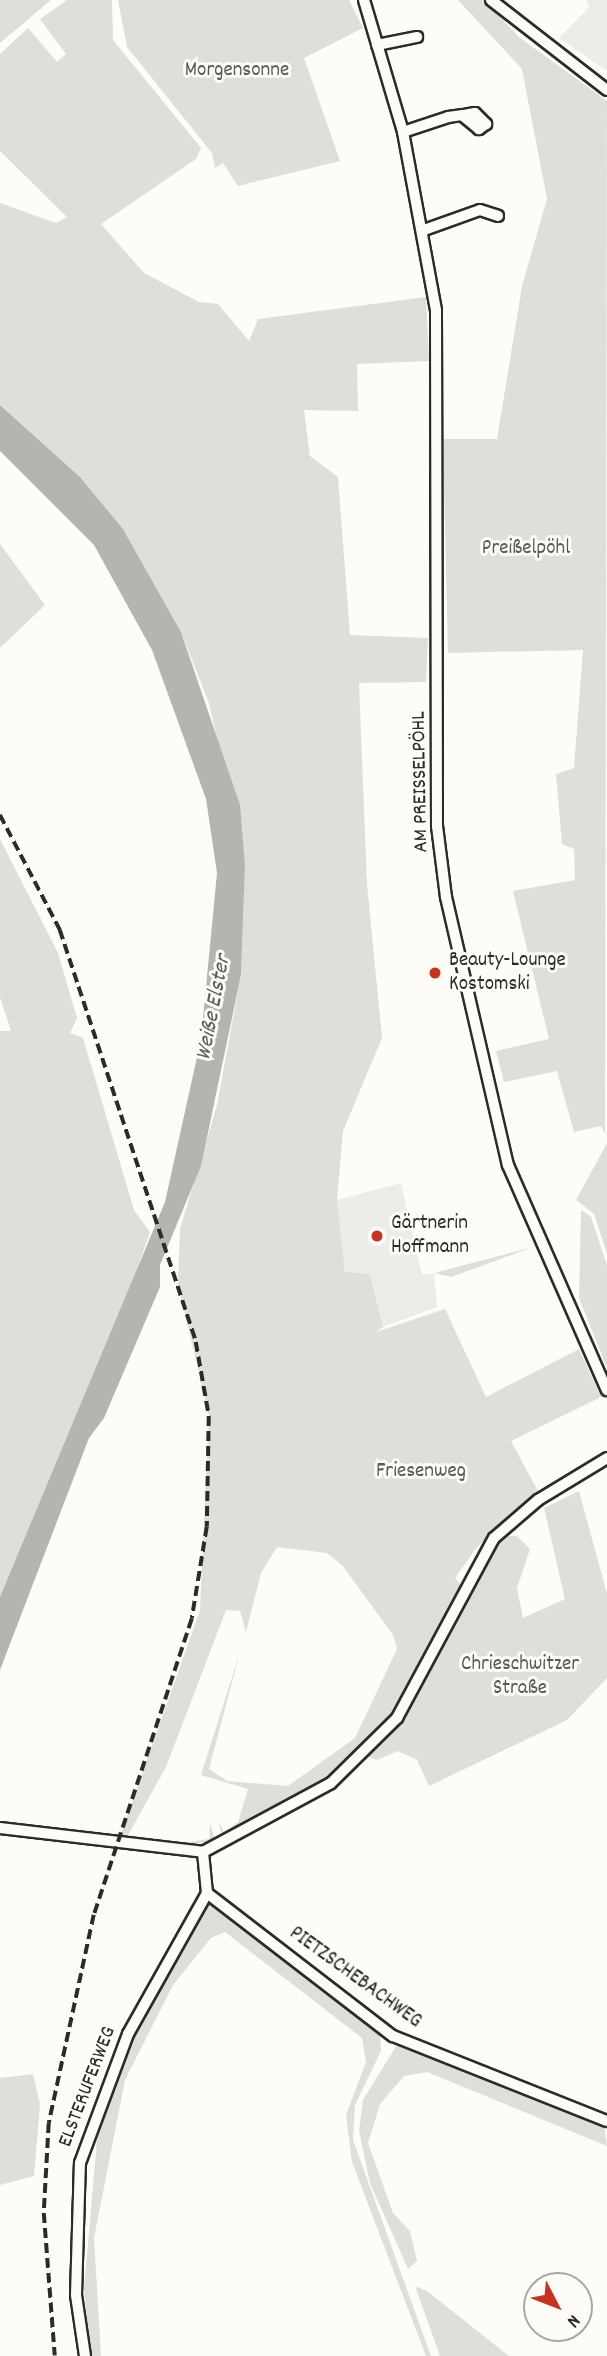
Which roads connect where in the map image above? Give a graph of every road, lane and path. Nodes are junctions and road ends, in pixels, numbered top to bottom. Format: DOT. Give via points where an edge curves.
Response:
graph roads {
  1 [pos="364,0"];
  2 [pos="491,0"];
  3 [pos="417,37"];
  4 [pos="377,46"];
  5 [pos="607,90"];
  6 [pos="462,115"];
  7 [pos="402,132"];
  8 [pos="498,216"];
  9 [pos="424,229"];
  10 [pos="607,1390"];
  11 [pos="607,1458"];
  12 [pos="0,1828"];
  13 [pos="203,1852"];
  14 [pos="207,1893"];
  15 [pos="607,2120"];
  16 [pos="85,2356"];
  1 -- 4 [label="street, AM PREISSELPÖHL"];
  2 -- 5 [label="street"];
  3 -- 4 [label="street"];
  4 -- 7 [label="street, AM PREISSELPÖHL"];
  6 -- 7 [label="street"];
  7 -- 9 [label="street, AM PREISSELPÖHL"];
  8 -- 9 [label="street" via="480,211"];
  9 -- 10 [label="street, AM PREISSELPÖHL" via="436,310 437,826 446,897 508,1165"];
  11 -- 13 [label="street" via="538,1500 494,1538 397,1717 364,1755 331,1783"];
  12 -- 13 [label="street"];
  13 -- 14 [label="street"];
  14 -- 15 [label="street, PIETZSCHEBACHWEG" via="393,2036"];
  14 -- 16 [label="street, ELSTERUFERWEG" via="128,2034 80,2163 76,2295"];
}
